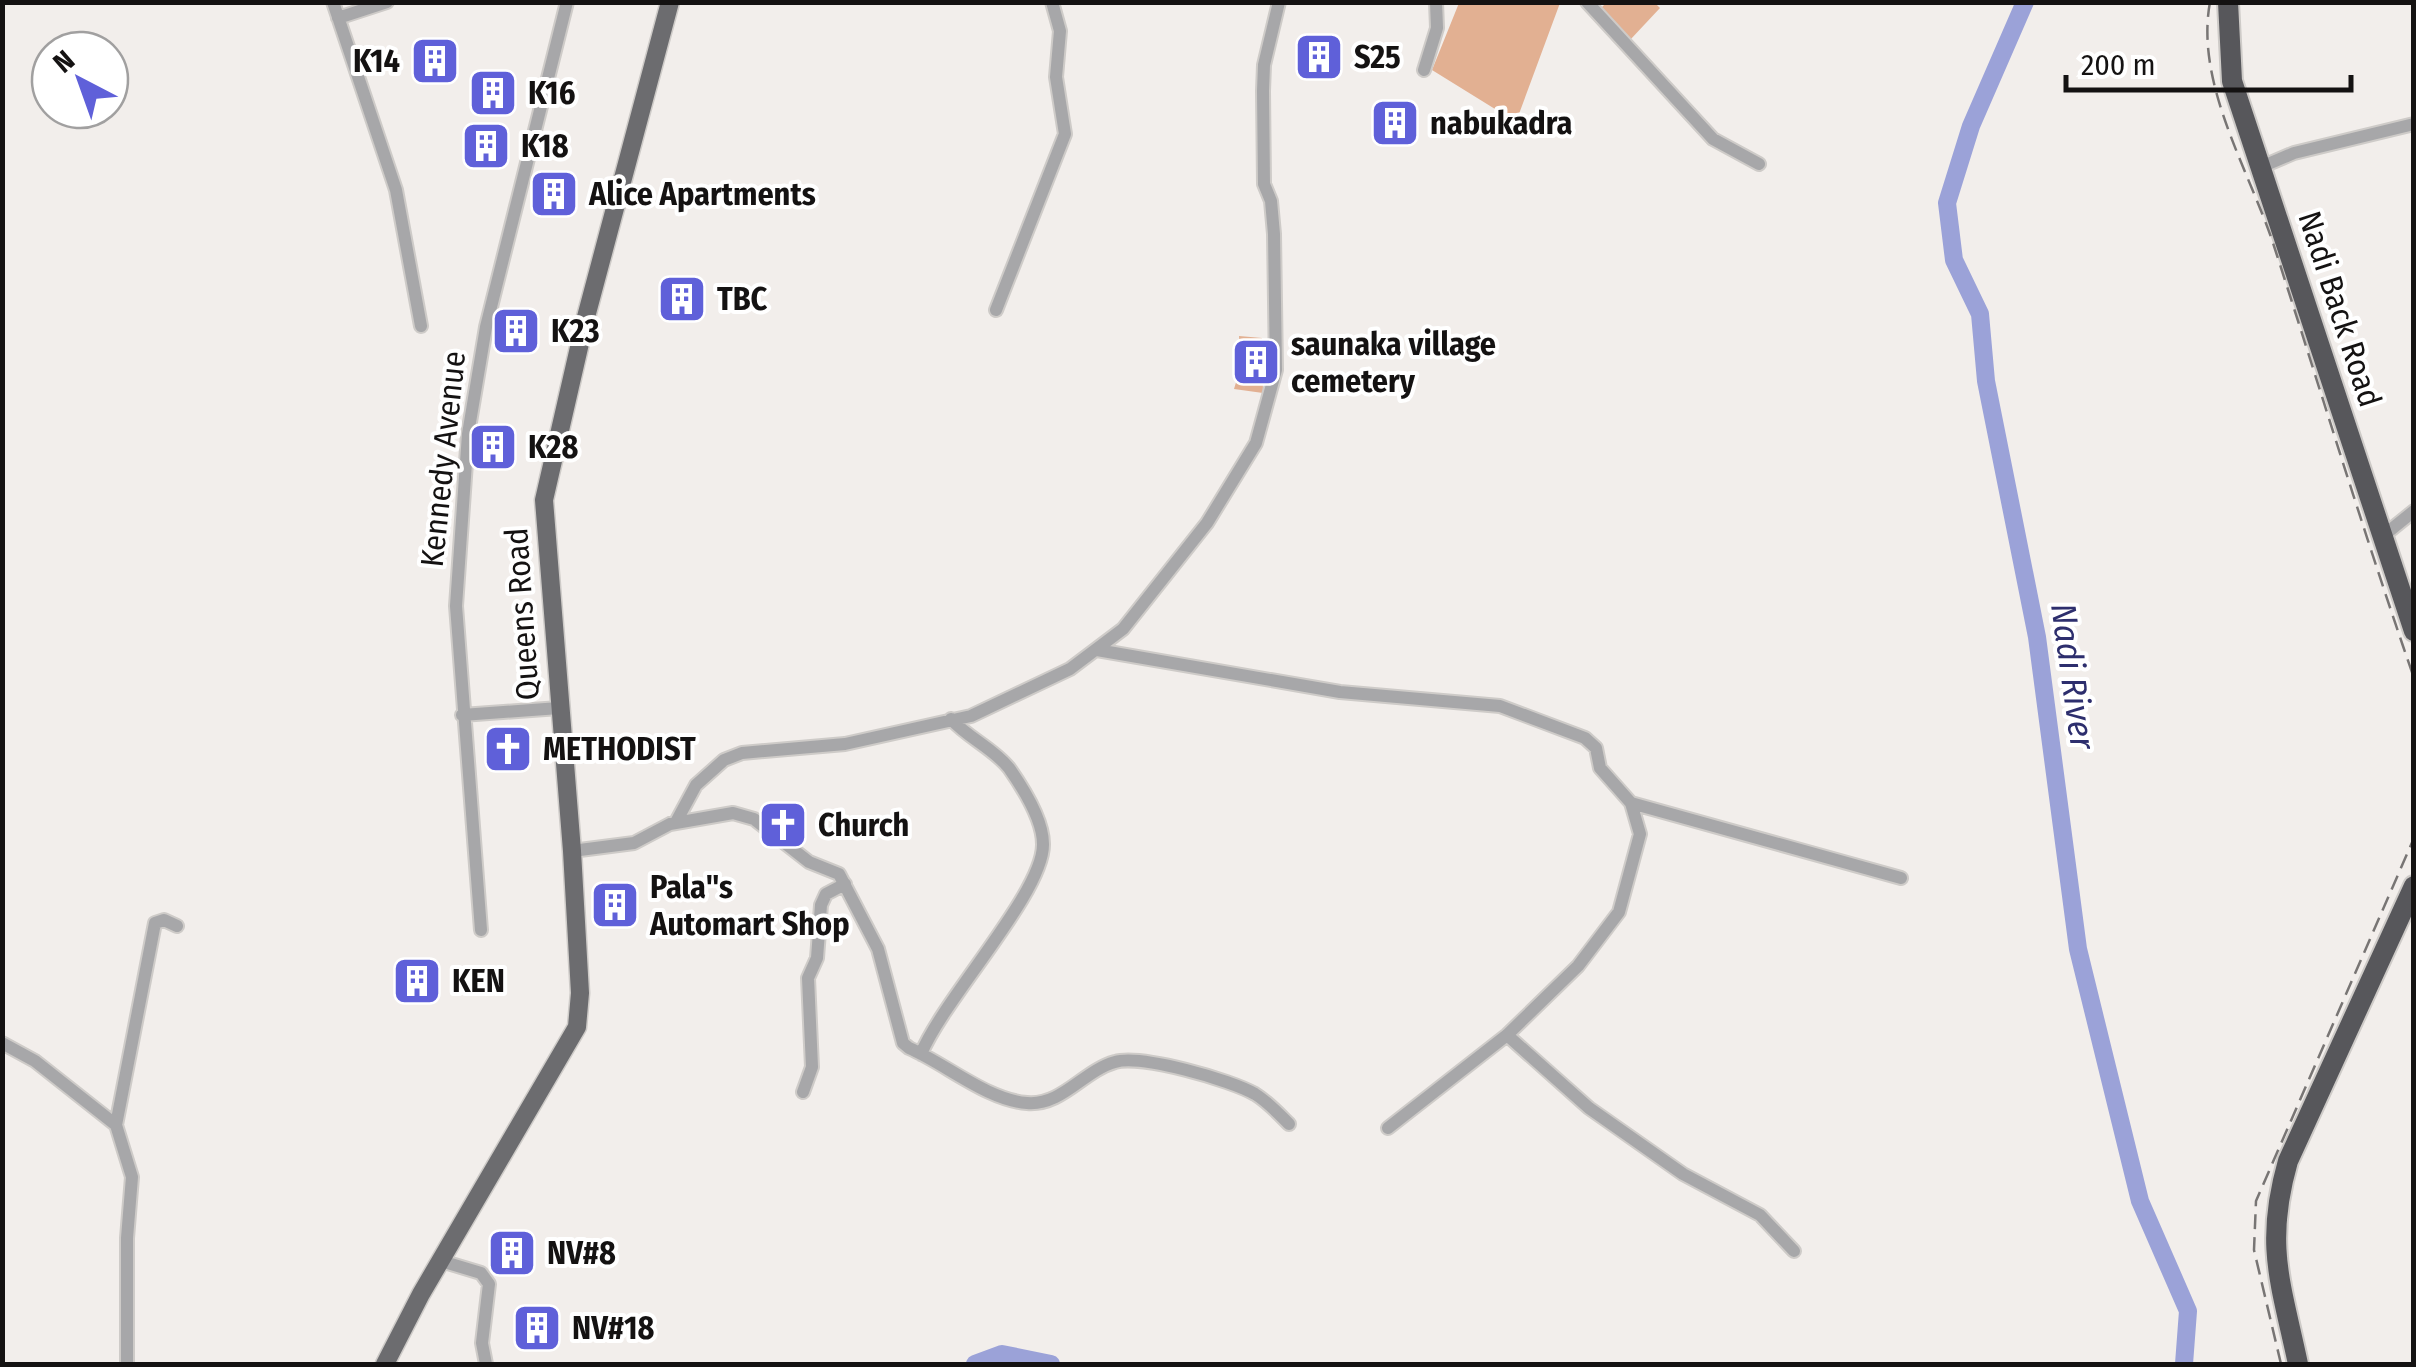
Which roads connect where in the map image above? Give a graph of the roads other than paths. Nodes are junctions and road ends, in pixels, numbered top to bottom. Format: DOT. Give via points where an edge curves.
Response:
graph roads {
  1 [pos="333,2"];
  2 [pos="387,2"];
  3 [pos="567,2"];
  4 [pos="670,2"];
  5 [pos="1052,2"];
  6 [pos="1279,2"];
  7 [pos="1436,2"];
  8 [pos="1587,2"];
  9 [pos="2228,2"];
  10 [pos="338,18"];
  11 [pos="1424,70"];
  12 [pos="2414,124"];
  13 [pos="1759,164"];
  14 [pos="2261,167"];
  15 [pos="996,310"];
  16 [pos="421,326"];
  17 [pos="2414,512"];
  18 [pos="2384,536"];
  19 [pos="2413,627"];
  20 [pos="1097,650"];
  21 [pos="558,708"];
  22 [pos="462,715"];
  23 [pos="951,719"];
  24 [pos="1631,803"];
  25 [pos="676,822"];
  26 [pos="572,851"];
  27 [pos="1902,878"];
  28 [pos="845,884"];
  29 [pos="2414,886"];
  30 [pos="177,926"];
  31 [pos="480,930"];
  32 [pos="1508,1035"];
  33 [pos="2,1043"];
  34 [pos="921,1054"];
  35 [pos="803,1092"];
  36 [pos="1289,1124"];
  37 [pos="116,1125"];
  38 [pos="1388,1128"];
  39 [pos="1794,1250"];
  40 [pos="441,1261"];
  41 [pos="126,1364"];
  42 [pos="385,1364"];
  43 [pos="486,1364"];
  44 [pos="2298,1364"];
  1 -- 10 [label="street"];
  2 -- 10 [label="street"];
  3 -- 22 [label="street, Kennedy Avenue" via="475,377 456,606"];
  4 -- 21 [label="main road, Queens Road" via="547,478"];
  5 -- 15 [label="street" via="1060,31 1056,77 1065,134"];
  6 -- 20 [label="street" via="1263,91 1278,340 1269,401 1256,443 1207,522 1123,630"];
  7 -- 11 [label="street" via="1437,28"];
  8 -- 13 [label="street" via="1712,139"];
  9 -- 14 [label="highway, Nadi Back Road" via="2232,81"];
  10 -- 16 [label="street" via="396,190"];
  12 -- 14 [label="street"];
  14 -- 18 [label="highway, Nadi Back Road"];
  17 -- 18 [label="street"];
  18 -- 19 [label="highway, Nadi Back Road"];
  20 -- 23 [label="street" via="1010,698"];
  20 -- 24 [label="street" via="1340,692 1500,706 1584,738"];
  21 -- 22 [label="street"];
  21 -- 26 [label="main road, Queens Road"];
  22 -- 31 [label="street, Kennedy Avenue"];
  23 -- 25 [label="street" via="845,744 742,753 696,785"];
  23 -- 34 [label="street" via="1005,764 1044,842 1024,897 952,994"];
  24 -- 27 [label="street"];
  24 -- 32 [label="street" via="1640,834 1619,912 1578,966"];
  25 -- 26 [label="street" via="634,843"];
  25 -- 28 [label="street" via="744,814"];
  26 -- 40 [label="main road, Queens Road" via="577,1027"];
  28 -- 34 [label="street" via="878,948 903,1043"];
  28 -- 35 [label="street" via="821,904 817,958 808,978 812,1067"];
  29 -- 44 [label="highway" via="2288,1162 2278,1198 2273,1244"];
  30 -- 37 [label="street" via="155,923"];
  32 -- 38 [label="street"];
  32 -- 39 [label="street" via="1589,1108 1683,1174 1760,1215"];
  33 -- 37 [label="street"];
  34 -- 36 [label="street" via="1029,1103 1055,1098 1114,1062 1136,1060 1241,1088"];
  37 -- 41 [label="street" via="132,1177"];
  40 -- 42 [label="main road, Queens Road"];
  40 -- 43 [label="street" via="481,1273 488,1284"];
}
